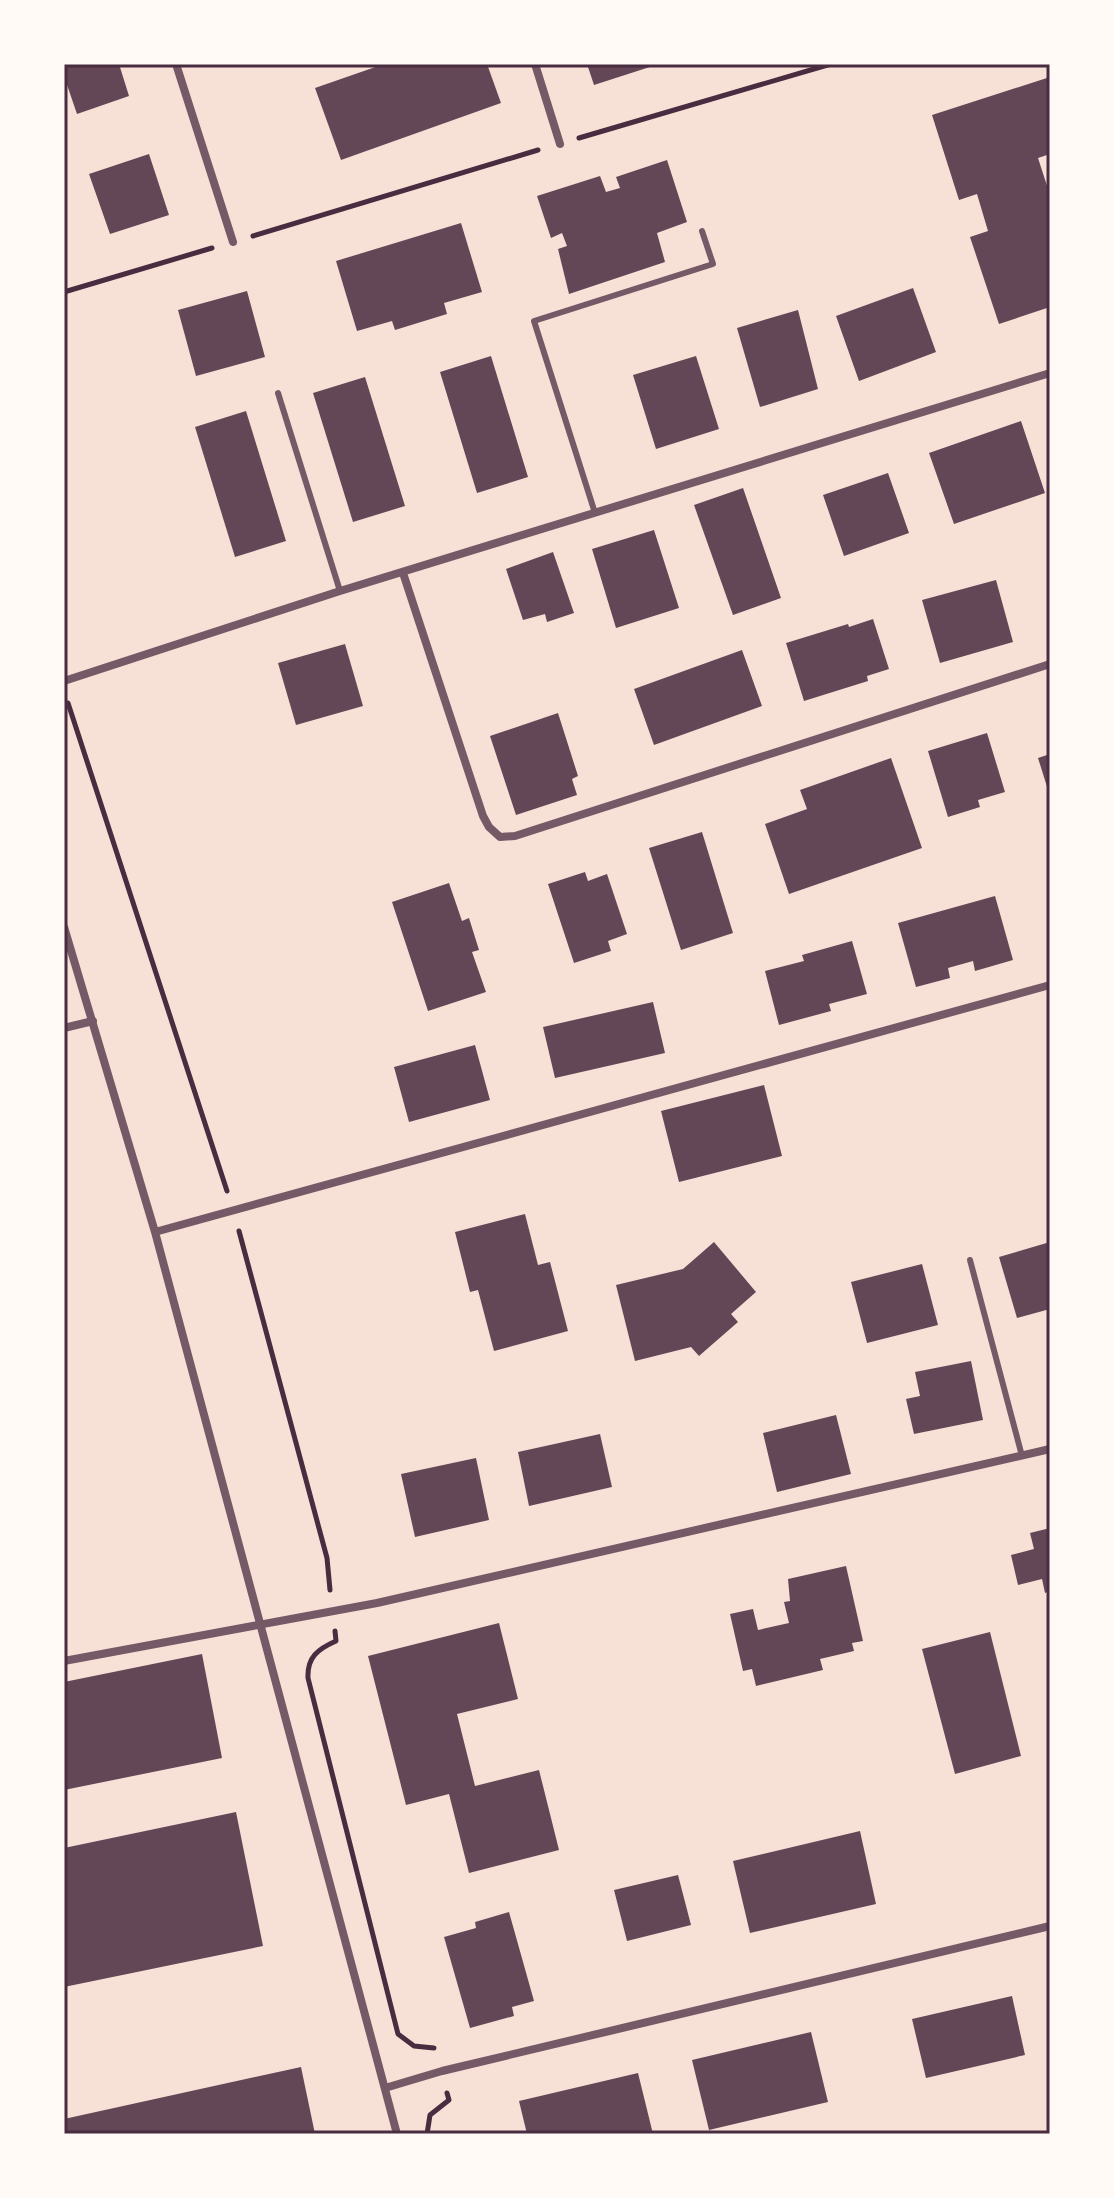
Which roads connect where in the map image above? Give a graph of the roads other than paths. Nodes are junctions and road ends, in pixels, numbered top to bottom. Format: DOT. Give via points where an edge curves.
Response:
graph roads {
  1 [pos="176,64"];
  2 [pos="535,64"];
  3 [pos="560,144"];
  4 [pos="702,231"];
  5 [pos="233,242"];
  6 [pos="1050,373"];
  7 [pos="278,393"];
  8 [pos="595,513"];
  9 [pos="403,573"];
  10 [pos="340,591"];
  11 [pos="1050,664"];
  12 [pos="64,681"];
  13 [pos="64,927"];
  14 [pos="1050,985"];
  15 [pos="93,1021"];
  16 [pos="64,1028"];
  17 [pos="155,1232"];
  18 [pos="970,1260"];
  19 [pos="1050,1449"];
  20 [pos="1022,1456"];
  21 [pos="261,1623"];
  22 [pos="64,1661"];
  23 [pos="1050,1926"];
  24 [pos="385,2088"];
  25 [pos="397,2134"];
  1 -- 5 [label="street"];
  2 -- 3 [label="street"];
  4 -- 8 [label="lane" via="713,264 534,321"];
  6 -- 8 [label="street"];
  7 -- 10 [label="lane"];
  8 -- 9 [label="street"];
  9 -- 10 [label="street"];
  9 -- 11 [label="street" via="483,816 500,837"];
  10 -- 12 [label="street"];
  13 -- 15 [label="street"];
  14 -- 17 [label="street"];
  15 -- 16 [label="street"];
  15 -- 17 [label="street"];
  17 -- 21 [label="street"];
  18 -- 20 [label="lane"];
  19 -- 20 [label="street"];
  20 -- 21 [label="street" via="332,1612"];
  21 -- 22 [label="street"];
  21 -- 24 [label="street"];
  23 -- 24 [label="street"];
  24 -- 25 [label="street"];
}
